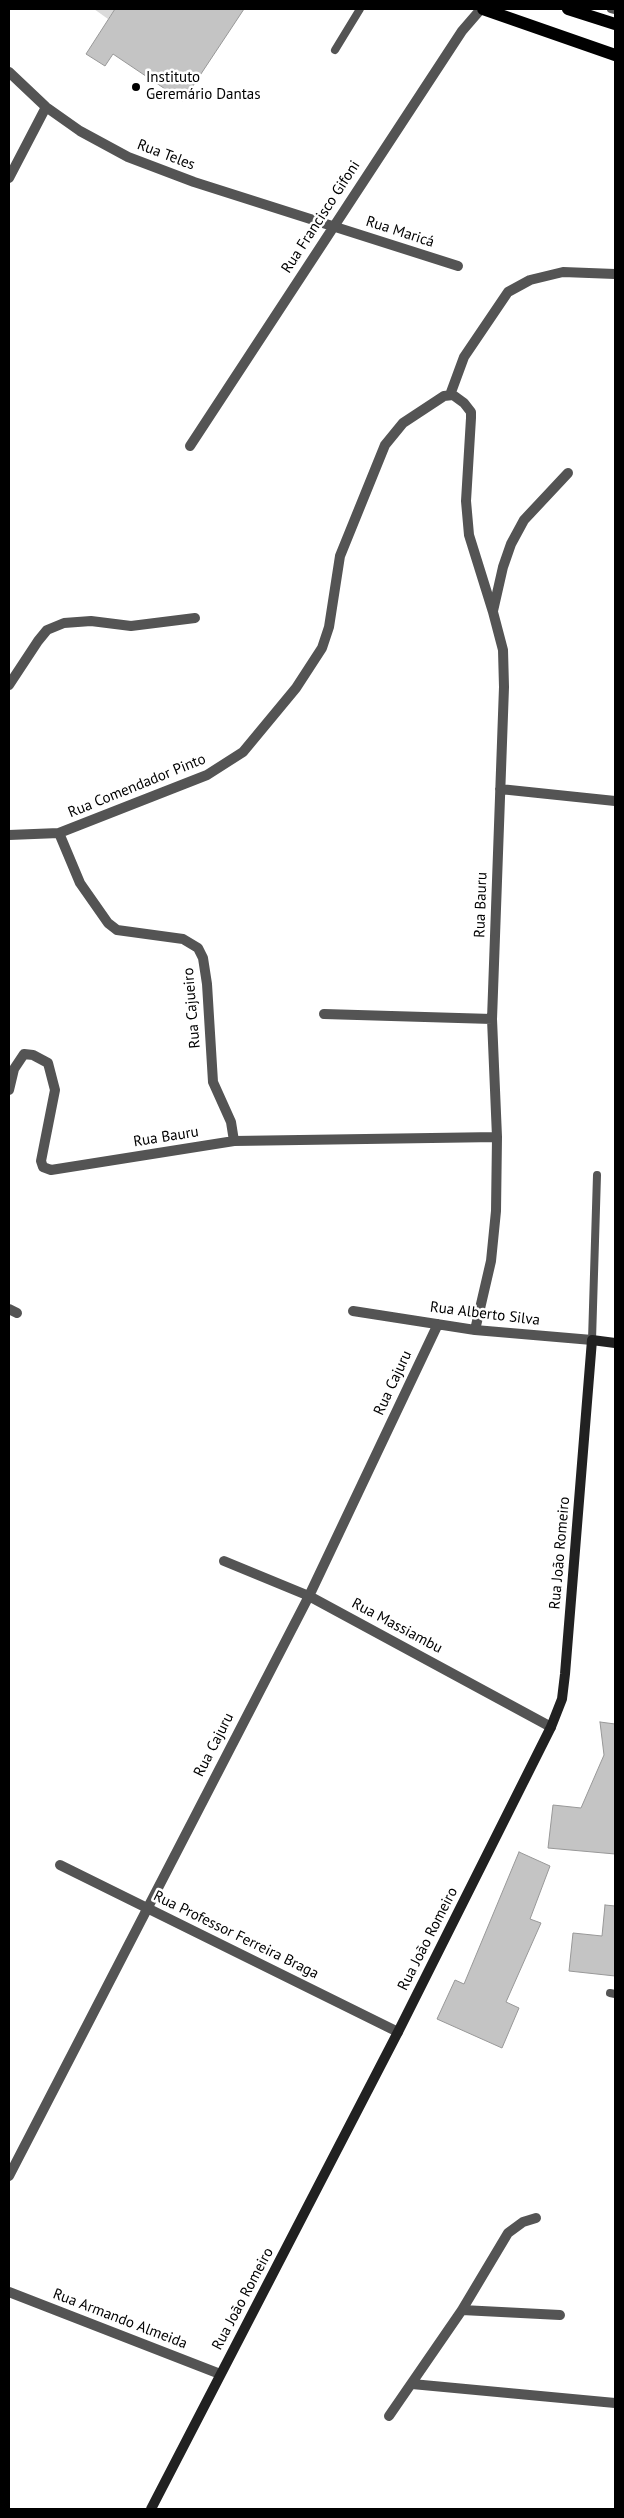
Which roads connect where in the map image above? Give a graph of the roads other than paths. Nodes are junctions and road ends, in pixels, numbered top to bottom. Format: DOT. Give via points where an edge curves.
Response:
graph roads {
  1 [pos="360,9"];
  2 [pos="482,9"];
  3 [pos="568,9"];
  4 [pos="611,9"];
  5 [pos="615,10"];
  6 [pos="615,24"];
  7 [pos="335,50"];
  8 [pos="615,55"];
  9 [pos="9,72"];
  10 [pos="46,107"];
  11 [pos="9,178"];
  12 [pos="333,225"];
  13 [pos="458,266"];
  14 [pos="615,274"];
  15 [pos="450,395"];
  16 [pos="190,446"];
  17 [pos="568,473"];
  18 [pos="493,612"];
  19 [pos="195,618"];
  20 [pos="9,685"];
  21 [pos="500,789"];
  22 [pos="615,802"];
  23 [pos="59,834"];
  24 [pos="9,835"];
  25 [pos="324,1014"];
  26 [pos="492,1019"];
  27 [pos="11,1068"];
  28 [pos="9,1090"];
  29 [pos="497,1137"];
  30 [pos="234,1141"];
  31 [pos="597,1175"];
  32 [pos="352,1311"];
  33 [pos="438,1324"];
  34 [pos="475,1330"];
  35 [pos="592,1340"];
  36 [pos="615,1343"];
  37 [pos="224,1561"];
  38 [pos="309,1596"];
  39 [pos="551,1727"];
  40 [pos="60,1865"];
  41 [pos="147,1908"];
  42 [pos="398,2032"];
  43 [pos="9,2176"];
  44 [pos="536,2218"];
  45 [pos="9,2292"];
  46 [pos="462,2310"];
  47 [pos="560,2315"];
  48 [pos="220,2374"];
  49 [pos="412,2384"];
  50 [pos="615,2403"];
  51 [pos="389,2416"];
  52 [pos="151,2509"];
  1 -- 7 [label="lane"];
  2 -- 8 [label="main road"];
  2 -- 12 [label="street, Rua Francisco Gifoni" via="462,31"];
  3 -- 6 [label="main road"];
  4 -- 5 [label="lane"];
  9 -- 10 [label="street, Rua Teles"];
  10 -- 11 [label="street"];
  10 -- 12 [label="street, Rua Teles" via="80,131 128,157 194,182"];
  12 -- 13 [label="street, Rua Maricá"];
  12 -- 16 [label="street, Rua Francisco Gifoni"];
  14 -- 15 [label="street" via="563,272 530,280 508,292 464,358"];
  15 -- 18 [label="street" via="464,403 471,412 466,517 474,556"];
  15 -- 23 [label="street, Rua Comendador Pinto" via="403,423 386,445 340,556 329,627 322,648 296,688 243,752 207,775"];
  17 -- 18 [label="street" via="524,520 511,544"];
  18 -- 21 [label="street" via="503,650"];
  19 -- 20 [label="street" via="131,626 91,621 64,623 48,630 38,641"];
  21 -- 22 [label="street"];
  21 -- 26 [label="street, Rua Bauru"];
  23 -- 24 [label="street, Rua Comendador Pinto"];
  23 -- 30 [label="street, Rua Cajueiro" via="86,893 113,927 183,939 198,948 207,984 213,1082 231,1122"];
  25 -- 26 [label="street"];
  26 -- 29 [label="street, Rua Bauru"];
  27 -- 28 [label="street"];
  27 -- 30 [label="street, Rua Bauru" via="28,1054 44,1059 51,1068 55,1090 42,1161 43,1167 51,1170"];
  29 -- 30 [label="street, Rua Bauru"];
  29 -- 34 [label="street, Rua Bauru" via="494,1236"];
  31 -- 35 [label="lane"];
  32 -- 33 [label="street, Rua Alberto Silva"];
  33 -- 34 [label="street, Rua Alberto Silva"];
  33 -- 38 [label="street, Rua Cajuru"];
  34 -- 35 [label="street, Rua Alberto Silva"];
  35 -- 36 [label="street, Rua Alberto Silva"];
  35 -- 39 [label="street, Rua João Romeiro" via="566,1674 562,1699"];
  37 -- 38 [label="street, Rua Massiambu"];
  38 -- 39 [label="street, Rua Massiambu"];
  38 -- 41 [label="street, Rua Cajuru"];
  39 -- 42 [label="street, Rua João Romeiro"];
  40 -- 41 [label="street, Rua Professor Ferreira Braga"];
  41 -- 42 [label="street, Rua Professor Ferreira Braga"];
  41 -- 43 [label="street, Rua Cajuru"];
  42 -- 48 [label="street, Rua João Romeiro"];
  44 -- 46 [label="street" via="523,2222 508,2233"];
  45 -- 48 [label="street, Rua Armando Almeida"];
  46 -- 47 [label="street"];
  46 -- 49 [label="street"];
  48 -- 52 [label="street, Rua João Romeiro"];
  49 -- 50 [label="street"];
  49 -- 51 [label="street"];
}
